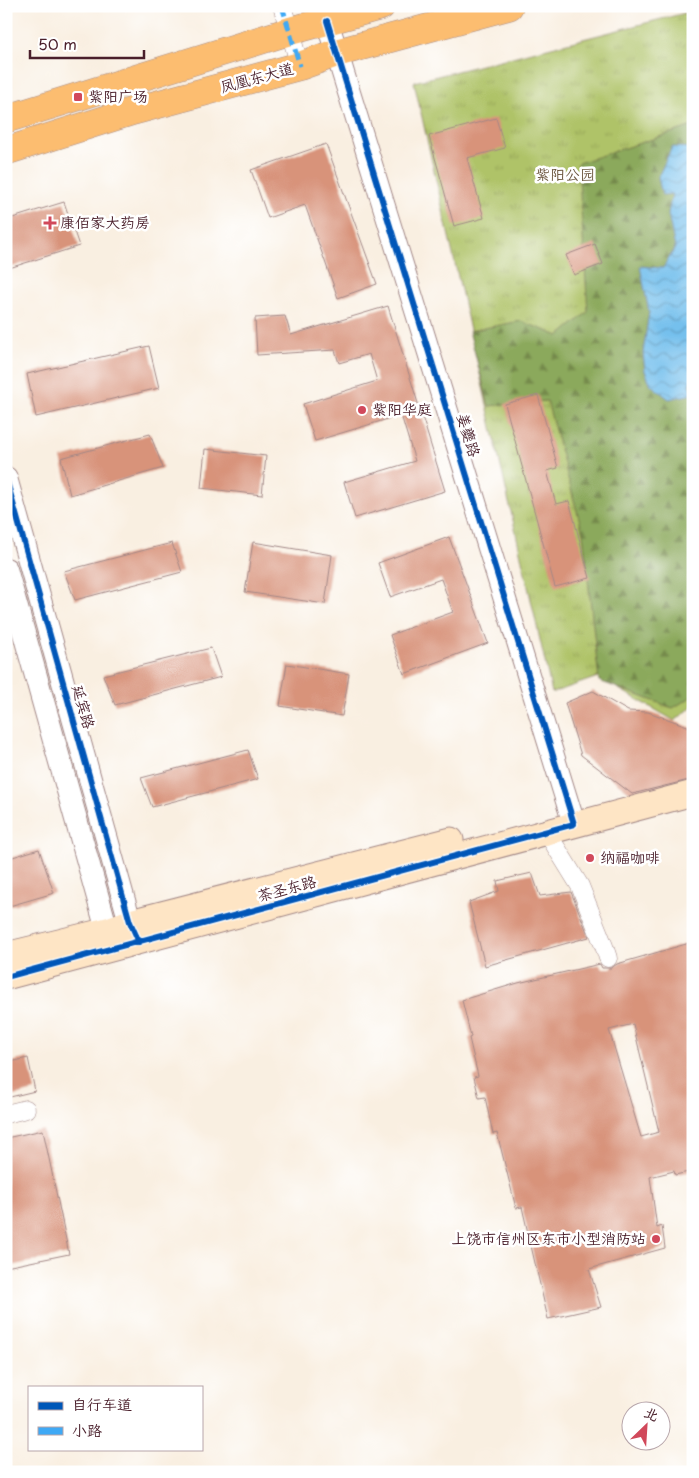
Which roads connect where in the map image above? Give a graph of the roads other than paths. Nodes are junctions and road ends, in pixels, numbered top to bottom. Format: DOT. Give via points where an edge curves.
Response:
graph roads {
  1 [pos="381,6"];
  2 [pos="509,6"];
  3 [pos="286,19"];
  4 [pos="327,22"];
  5 [pos="336,53"];
  6 [pos="300,66"];
  7 [pos="6,119"];
  8 [pos="6,151"];
  9 [pos="6,478"];
  10 [pos="6,569"];
  11 [pos="693,793"];
  12 [pos="572,816"];
  13 [pos="546,832"];
  14 [pos="122,936"];
  15 [pos="6,955"];
  16 [pos="608,958"];
  17 [pos="6,977"];
  18 [pos="26,1109"];
  19 [pos="6,1114"];
  1 -- 4 [label="main road"];
  2 -- 5 [label="main road, 凤凰东大道"];
  3 -- 4 [label="main road"];
  3 -- 6 [label="street"];
  3 -- 7 [label="main road"];
  4 -- 5 [label="street, 姜夔路"];
  5 -- 6 [label="main road, 凤凰东大道"];
  5 -- 12 [label="street, 姜夔路"];
  6 -- 8 [label="main road, 凤凰东大道" via="133,111"];
  9 -- 14 [label="street, 延宾路"];
  10 -- 14 [label="street"];
  11 -- 12 [label="main road" via="617,812"];
  12 -- 13 [label="main road, 茶圣东路"];
  12 -- 14 [label="main road, 茶圣东路"];
  13 -- 14 [label="main road, 茶圣东路"];
  13 -- 16 [label="street" via="580,886"];
  14 -- 15 [label="main road, 茶圣东路"];
  14 -- 17 [label="main road, 茶圣东路"];
  18 -- 19 [label="street"];
}
